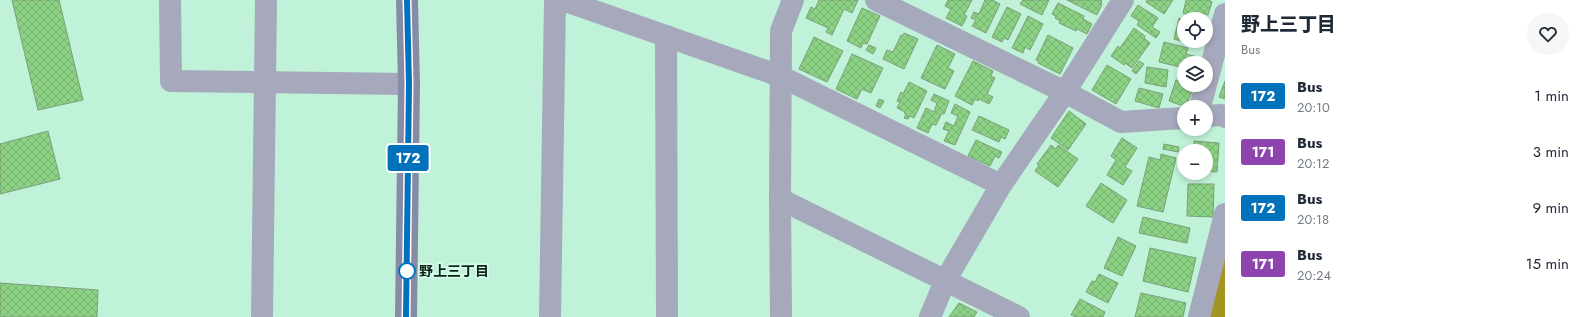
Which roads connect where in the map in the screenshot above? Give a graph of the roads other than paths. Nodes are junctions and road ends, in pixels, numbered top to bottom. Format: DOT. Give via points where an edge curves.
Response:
graph roads {
  1 [pos="170,0"];
  2 [pos="266,0"];
  3 [pos="407,0"];
  4 [pos="793,0"];
  5 [pos="876,0"];
  6 [pos="1123,0"];
  7 [pos="568,1"];
  8 [pos="1225,14"];
  9 [pos="666,36"];
  10 [pos="780,76"];
  11 [pos="265,82"];
  12 [pos="409,84"];
  13 [pos="1065,92"];
  14 [pos="1202,100"];
  15 [pos="1213,116"];
  16 [pos="1225,117"];
  17 [pos="1177,118"];
  18 [pos="1001,184"];
  19 [pos="780,199"];
  20 [pos="1225,214"];
  21 [pos="945,281"];
  22 [pos="262,317"];
  23 [pos="406,317"];
  24 [pos="550,317"];
  25 [pos="667,317"];
  26 [pos="781,317"];
  27 [pos="930,317"];
  28 [pos="1019,317"];
  29 [pos="1199,317"];
  1 -- 11 [label="street" via="171,81"];
  2 -- 11 [label="street"];
  3 -- 12 [label="street"];
  4 -- 10 [label="street" via="781,31"];
  5 -- 13 [label="street"];
  6 -- 13 [label="street"];
  7 -- 9 [label="street"];
  7 -- 24 [label="street"];
  8 -- 14 [label="street"];
  9 -- 10 [label="street"];
  9 -- 25 [label="street"];
  10 -- 18 [label="street"];
  10 -- 19 [label="street"];
  11 -- 12 [label="street"];
  11 -- 22 [label="street"];
  12 -- 23 [label="street"];
  13 -- 17 [label="street" via="1121,122"];
  13 -- 18 [label="street"];
  15 -- 16 [label="street"];
  18 -- 21 [label="street"];
  19 -- 21 [label="street"];
  19 -- 26 [label="street"];
  20 -- 29 [label="street"];
  21 -- 27 [label="street"];
  21 -- 28 [label="street"];
}
